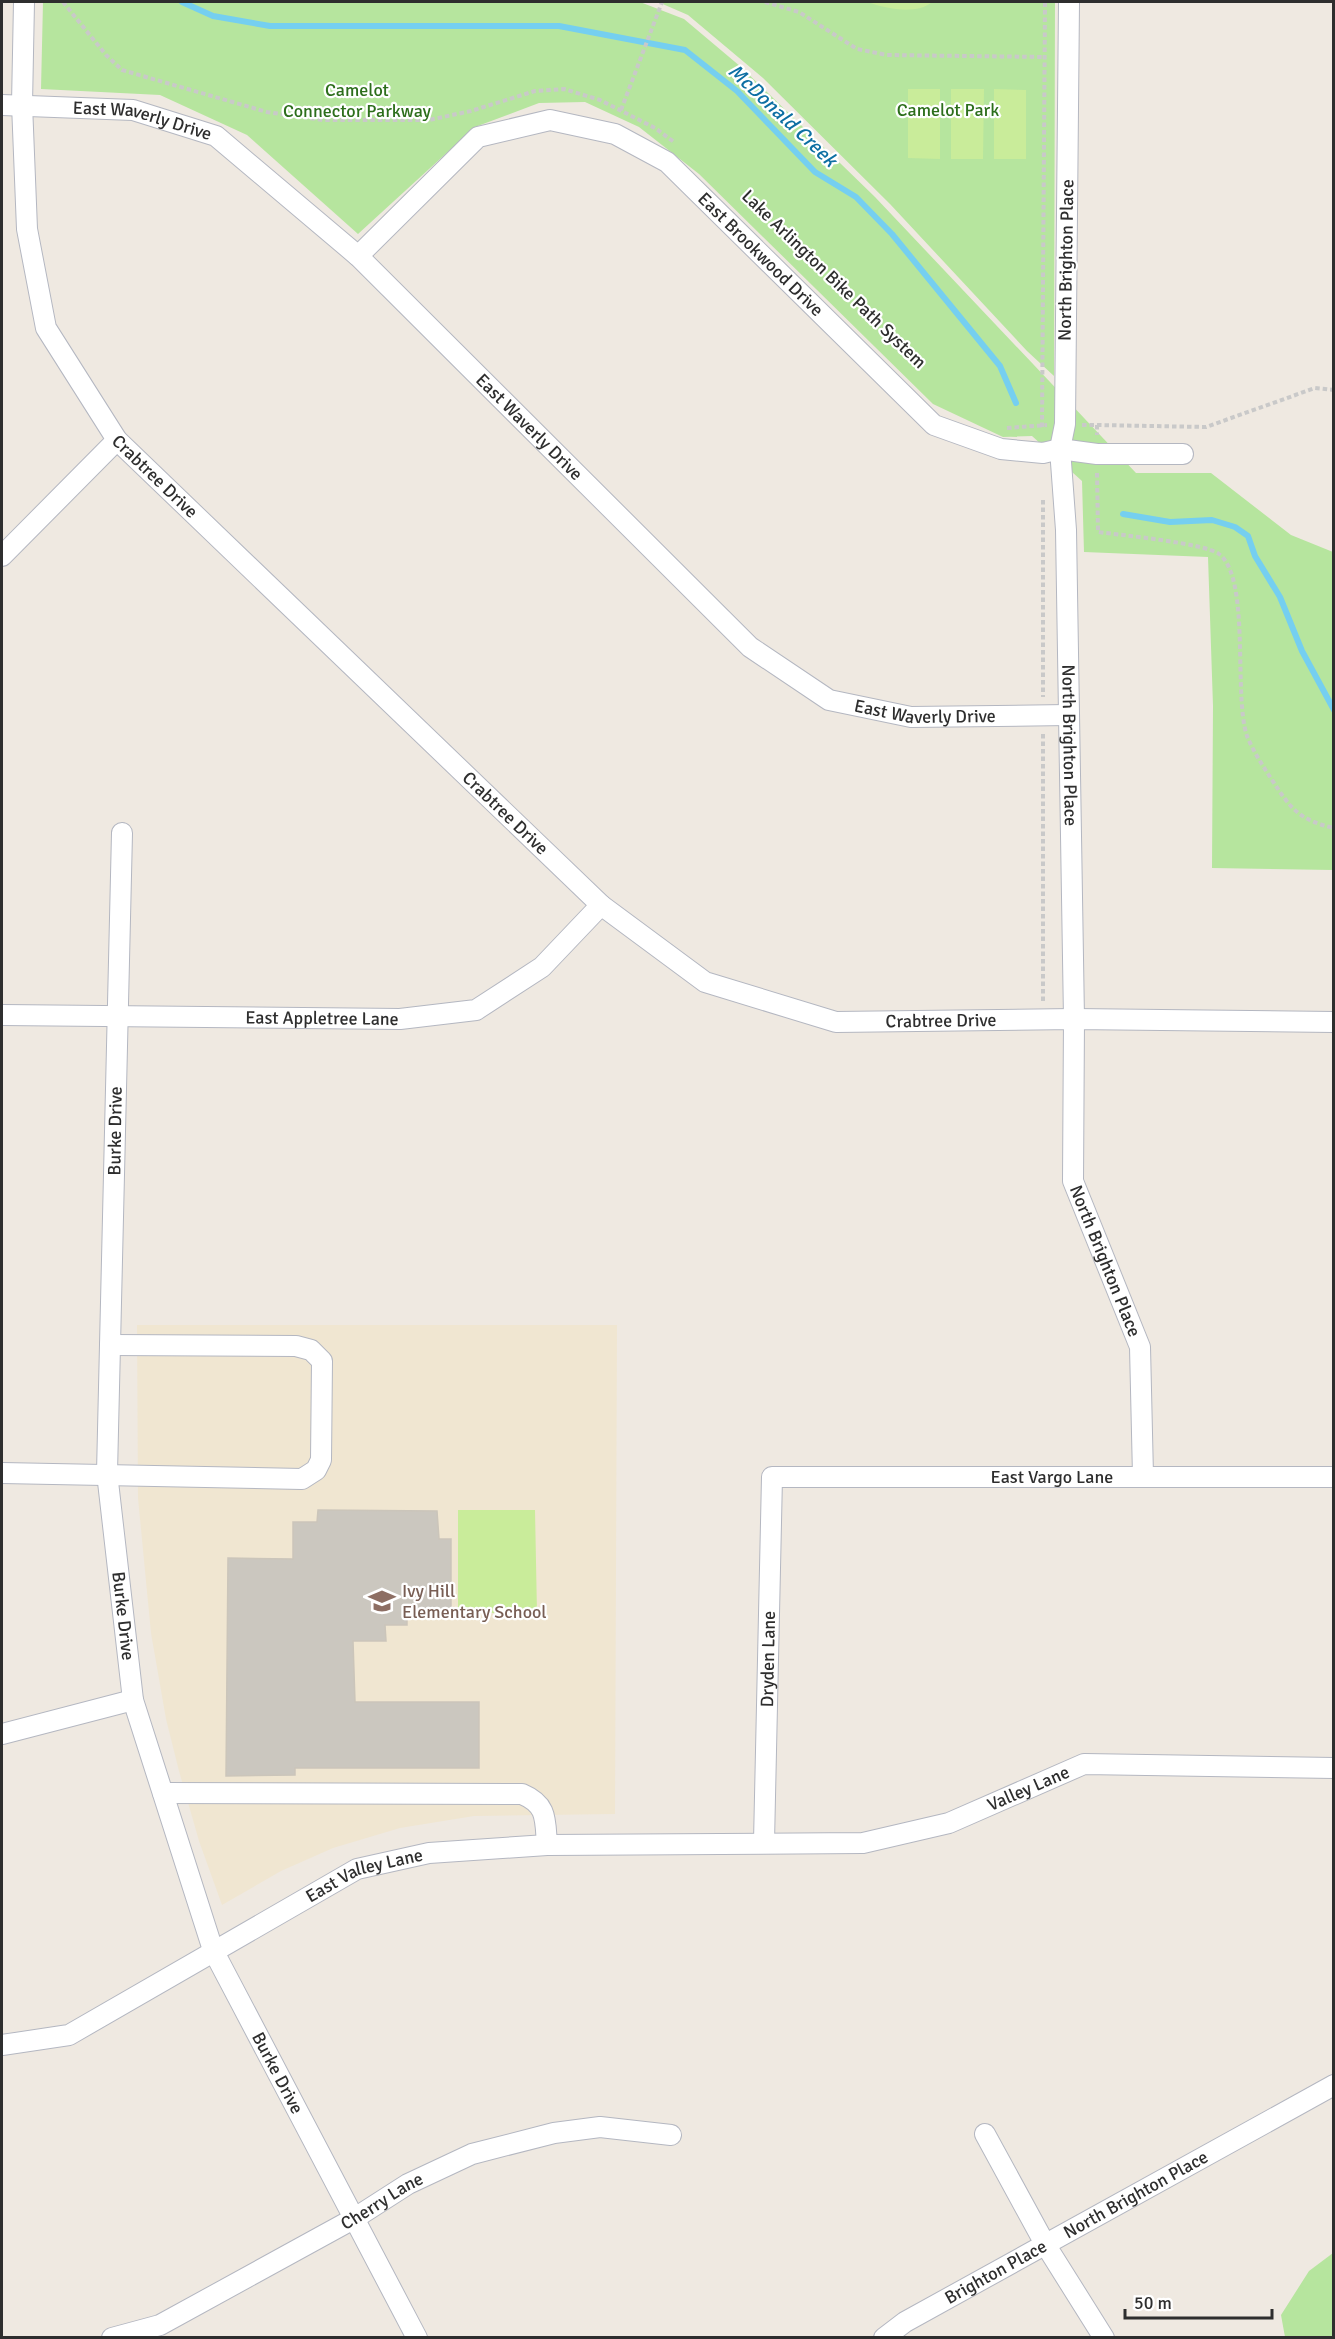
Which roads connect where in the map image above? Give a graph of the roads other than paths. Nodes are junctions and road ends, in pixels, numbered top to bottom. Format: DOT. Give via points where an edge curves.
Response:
graph roads {
  1 [pos="24,2"];
  2 [pos="1069,2"];
  3 [pos="22,104"];
  4 [pos="2,105"];
  5 [pos="358,256"];
  6 [pos="117,440"];
  7 [pos="1051,451"];
  8 [pos="1183,454"];
  9 [pos="2,556"];
  10 [pos="1068,715"];
  11 [pos="122,833"];
  12 [pos="601,905"];
  13 [pos="2,1015"];
  14 [pos="118,1016"];
  15 [pos="1074,1019"];
  16 [pos="1334,1022"];
  17 [pos="110,1345"];
  18 [pos="2,1473"];
  19 [pos="107,1473"];
  20 [pos="1143,1476"];
  21 [pos="1334,1476"];
  22 [pos="772,1477"];
  23 [pos="133,1700"];
  24 [pos="2,1734"];
  25 [pos="1334,1768"];
  26 [pos="163,1793"];
  27 [pos="764,1842"];
  28 [pos="547,1845"];
  29 [pos="213,1950"];
  30 [pos="2,2045"];
  31 [pos="1334,2085"];
  32 [pos="985,2134"];
  33 [pos="672,2135"];
  34 [pos="355,2218"];
  35 [pos="1045,2244"];
  36 [pos="112,2337"];
  37 [pos="417,2337"];
  38 [pos="884,2337"];
  39 [pos="1104,2337"];
  1 -- 3 [label="street, Crabtree Drive"];
  2 -- 7 [label="street, North Brighton Place" via="1065,424"];
  3 -- 4 [label="street, East Waverly Drive"];
  3 -- 5 [label="street, East Waverly Drive" via="133,110 216,136"];
  3 -- 6 [label="street, Crabtree Drive" via="27,229 46,328"];
  5 -- 7 [label="street, East Brookwood Drive" via="478,137 550,120 615,134 667,162 934,425 1001,449"];
  5 -- 10 [label="street, East Waverly Drive" via="750,647 829,700 911,717"];
  6 -- 9 [label="street"];
  6 -- 12 [label="street, Crabtree Drive"];
  7 -- 8 [label="street, East Brookwood Drive"];
  7 -- 10 [label="street, North Brighton Place" via="1066,530"];
  10 -- 15 [label="street, North Brighton Place"];
  11 -- 14 [label="street, Burke Drive"];
  12 -- 14 [label="street, East Appletree Lane" via="542,966 476,1010 400,1018"];
  12 -- 15 [label="street, Crabtree Drive" via="705,982 836,1022"];
  13 -- 14 [label="street, East Appletree Lane"];
  14 -- 17 [label="street, Burke Drive"];
  15 -- 16 [label="street, Crabtree Drive"];
  15 -- 20 [label="street, North Brighton Place" via="1072,1181 1140,1347"];
  17 -- 19 [label="street, Burke Drive"];
  17 -- 19 [label="street" via="288,1346 311,1350 322,1361 321,1460 316,1470 302,1479"];
  18 -- 19 [label="street"];
  19 -- 23 [label="street, Burke Drive"];
  20 -- 21 [label="street, East Vargo Lane"];
  20 -- 22 [label="street, East Vargo Lane"];
  22 -- 27 [label="street, Dryden Lane"];
  23 -- 24 [label="street"];
  23 -- 26 [label="street, Burke Drive"];
  25 -- 27 [label="street, Valley Lane" via="1084,1764 948,1822 863,1842"];
  26 -- 28 [label="street" via="522,1794 541,1807"];
  26 -- 29 [label="street, Burke Drive"];
  27 -- 28 [label="street, East Valley Lane"];
  28 -- 29 [label="street, East Valley Lane" via="429,1853 357,1869"];
  29 -- 30 [label="street, East Valley Lane" via="69,2035"];
  29 -- 34 [label="street, Burke Drive"];
  31 -- 35 [label="street, North Brighton Place"];
  32 -- 35 [label="street, North Brighton Place"];
  33 -- 34 [label="street, Cherry Lane" via="600,2127 515,2142 441,2168"];
  34 -- 36 [label="street, Cherry Lane" via="160,2325"];
  34 -- 37 [label="street, Burke Drive"];
  35 -- 38 [label="street, Brighton Place"];
  35 -- 39 [label="street, Brighton Place"];
}
